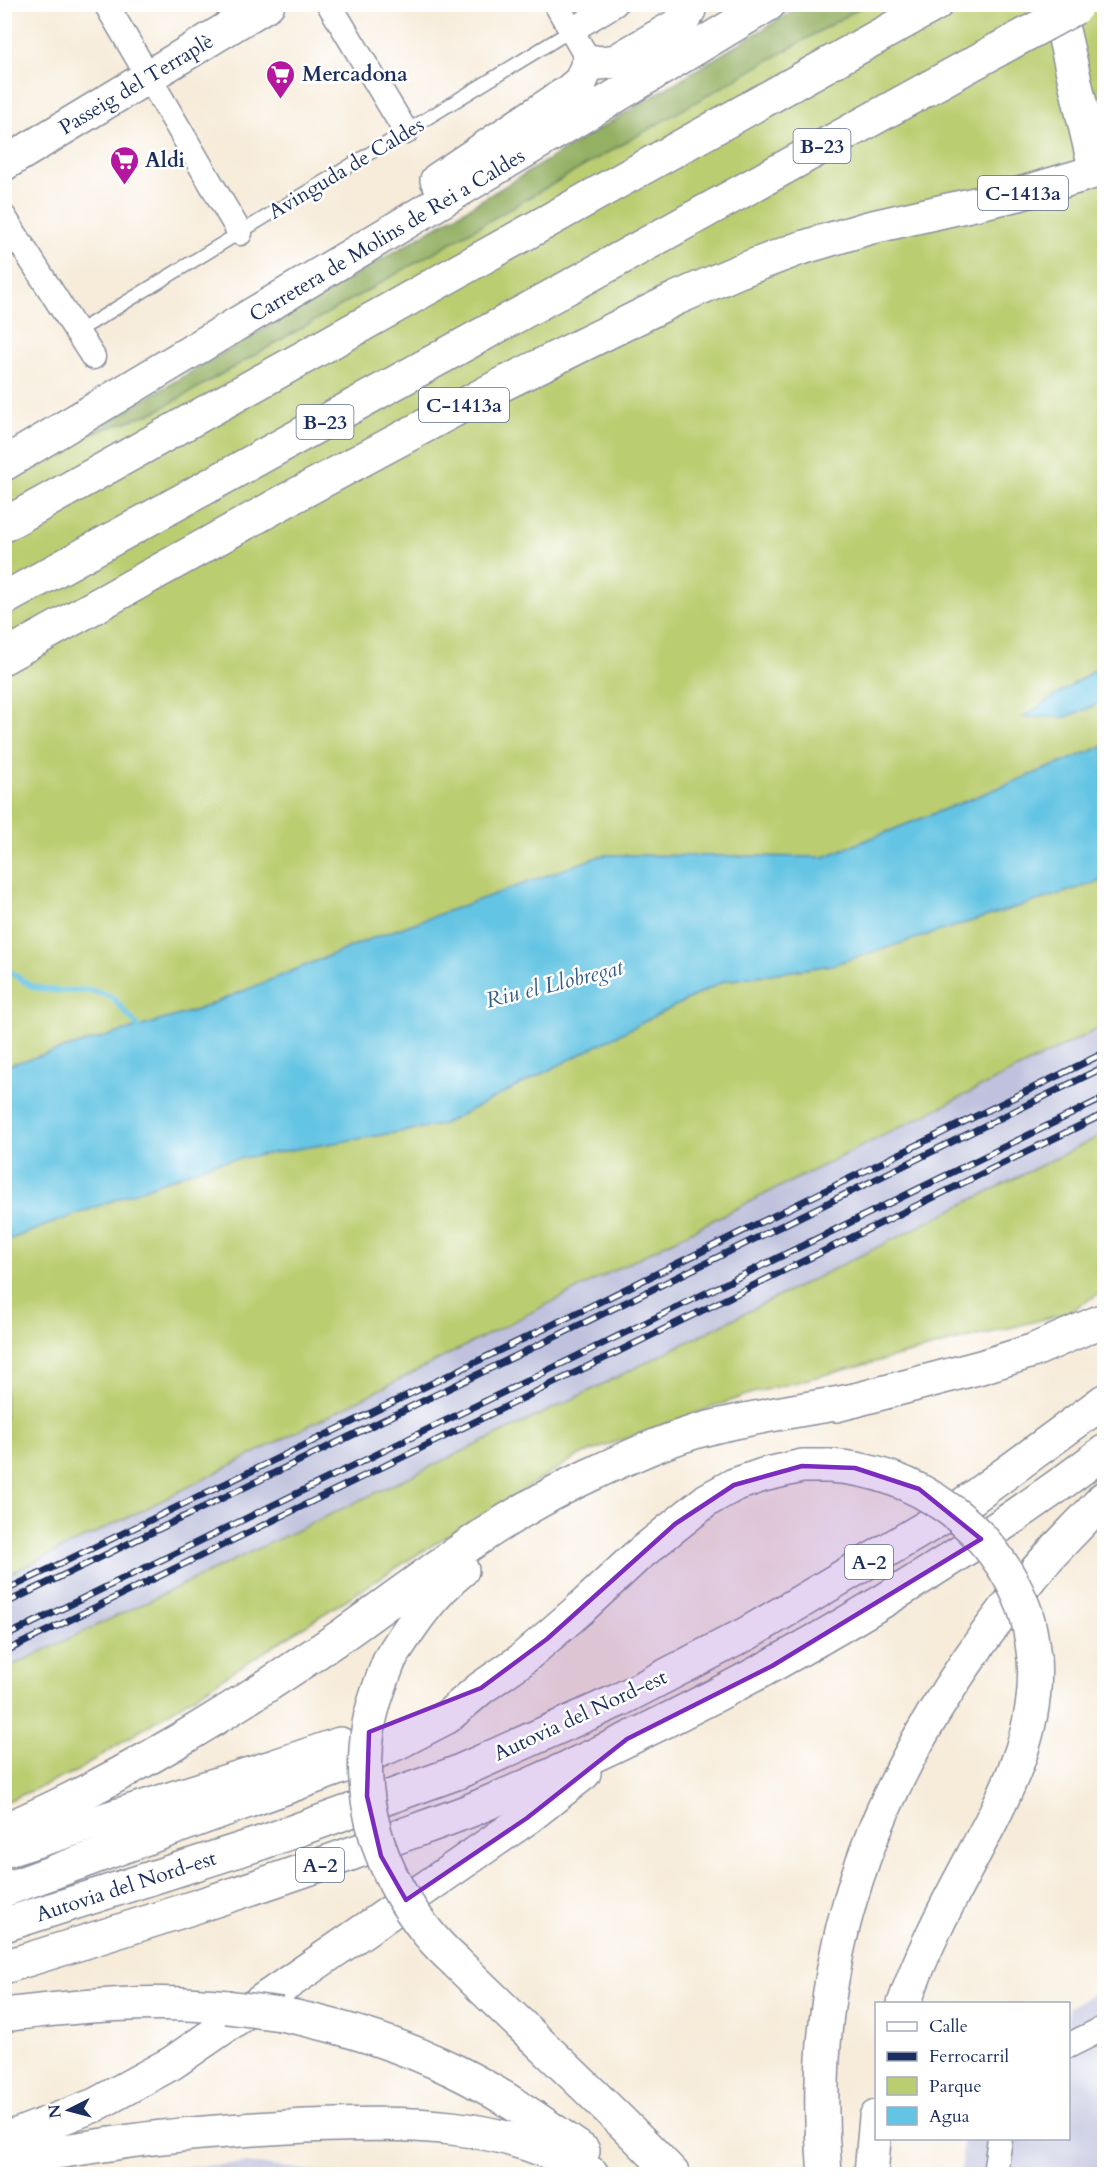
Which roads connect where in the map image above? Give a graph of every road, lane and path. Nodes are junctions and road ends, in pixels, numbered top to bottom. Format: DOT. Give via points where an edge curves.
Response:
graph roads {
  1 [pos="106,4"];
  2 [pos="268,4"];
  3 [pos="329,4"];
  4 [pos="556,4"];
  5 [pos="615,4"];
  6 [pos="690,4"];
  7 [pos="769,4"];
  8 [pos="936,4"];
  9 [pos="1074,5"];
  10 [pos="572,30"];
  11 [pos="589,61"];
  12 [pos="149,75"];
  13 [pos="406,132"];
  14 [pos="4,164"];
  15 [pos="1100,170"];
  16 [pos="4,217"];
  17 [pos="240,233"];
  18 [pos="242,322"];
  19 [pos="77,332"];
  20 [pos="93,357"];
  21 [pos="4,464"];
  22 [pos="4,525"];
  23 [pos="4,599"];
  24 [pos="4,657"];
  25 [pos="1104,1320"];
  26 [pos="856,1400"];
  27 [pos="1104,1401"];
  28 [pos="1104,1452"];
  29 [pos="1104,1498"];
  30 [pos="481,1688"];
  31 [pos="627,1739"];
  32 [pos="4,1830"];
  33 [pos="4,1851"];
  34 [pos="4,1890"];
  35 [pos="4,1925"];
  36 [pos="4,1967"];
  37 [pos="905,2002"];
  38 [pos="4,2015"];
  39 [pos="1104,2028"];
  40 [pos="1070,2045"];
  41 [pos="875,2129"];
  42 [pos="4,2140"];
  43 [pos="1000,2140"];
  44 [pos="4,2160"];
  45 [pos="592,2175"];
  46 [pos="612,2175"];
  47 [pos="673,2175"];
  48 [pos="825,2175"];
  49 [pos="871,2175"];
  50 [pos="995,2175"];
  1 -- 12 [label="street"];
  2 -- 12 [label="main road, Passeig del Terraplè"];
  3 -- 13 [label="street"];
  4 -- 10 [label="street"];
  5 -- 10 [label="street, Avinguda de Caldes"];
  6 -- 11 [label="main road" via="681,22 616,60"];
  7 -- 18 [label="main road, Carretera de Molins de Rei a Caldes"];
  8 -- 22 [label="main road"];
  9 -- 15 [label="main road"];
  9 -- 23 [label="main road, B-23, bridge"];
  10 -- 11 [label="street"];
  10 -- 13 [label="lane, Avinguda de Caldes"];
  11 -- 18 [label="main road" via="581,81 568,92 417,193"];
  12 -- 14 [label="main road, Passeig del Terraplè"];
  12 -- 17 [label="street"];
  13 -- 17 [label="lane, Avinguda de Caldes"];
  15 -- 24 [label="main road, C-1413a" via="798,249 687,294 480,396"];
  16 -- 19 [label="street"];
  17 -- 19 [label="lane, Avinguda de Caldes"];
  18 -- 21 [label="main road, Carretera de Molins de Rei a Caldes"];
  19 -- 20 [label="street"];
  25 -- 26 [label="main road" via="1032,1351"];
  26 -- 32 [label="main road" via="708,1428 590,1475 494,1527 252,1695 72,1799"];
  26 -- 47 [label="main road, bridge" via="662,1460 554,1509 482,1554 445,1584 422,1610 390,1659 369,1725 367,1785 381,1856 427,1932"];
  27 -- 35 [label="main road, Autovia del Nord-est / A-2" via="960,1507 748,1633 619,1700 456,1773 261,1843"];
  28 -- 31 [label="main road, Autovia del Nord-est / A-2" via="898,1594 772,1666"];
  29 -- 48 [label="main road" via="1032,1577 951,1685 890,1792 866,1850 842,1925 825,2019 821,2100"];
  30 -- 33 [label="main road" via="324,1749"];
  30 -- 34 [label="main road" via="447,1717 349,1764"];
  30 -- 37 [label="main road, bridge" via="520,1661 636,1557 707,1500 734,1485 802,1467 855,1468 885,1475 940,1502 966,1523 998,1559 1024,1608 1034,1658 1034,1703 1020,1758 997,1812 920,1958"];
  31 -- 36 [label="main road, Autovia del Nord-est / A-2" via="473,1809 276,1881"];
  31 -- 42 [label="main road" via="527,1818 172,2063 95,2105"];
  38 -- 46 [label="main road, bridge" via="143,2004 206,2005 311,2020 380,2039 454,2071 526,2112"];
  39 -- 40 [label="street"];
  41 -- 49 [label="main road"];
  43 -- 50 [label="street"];
  44 -- 45 [label="main road" via="203,2133 400,2124 465,2129 520,2142 554,2153"];
}
